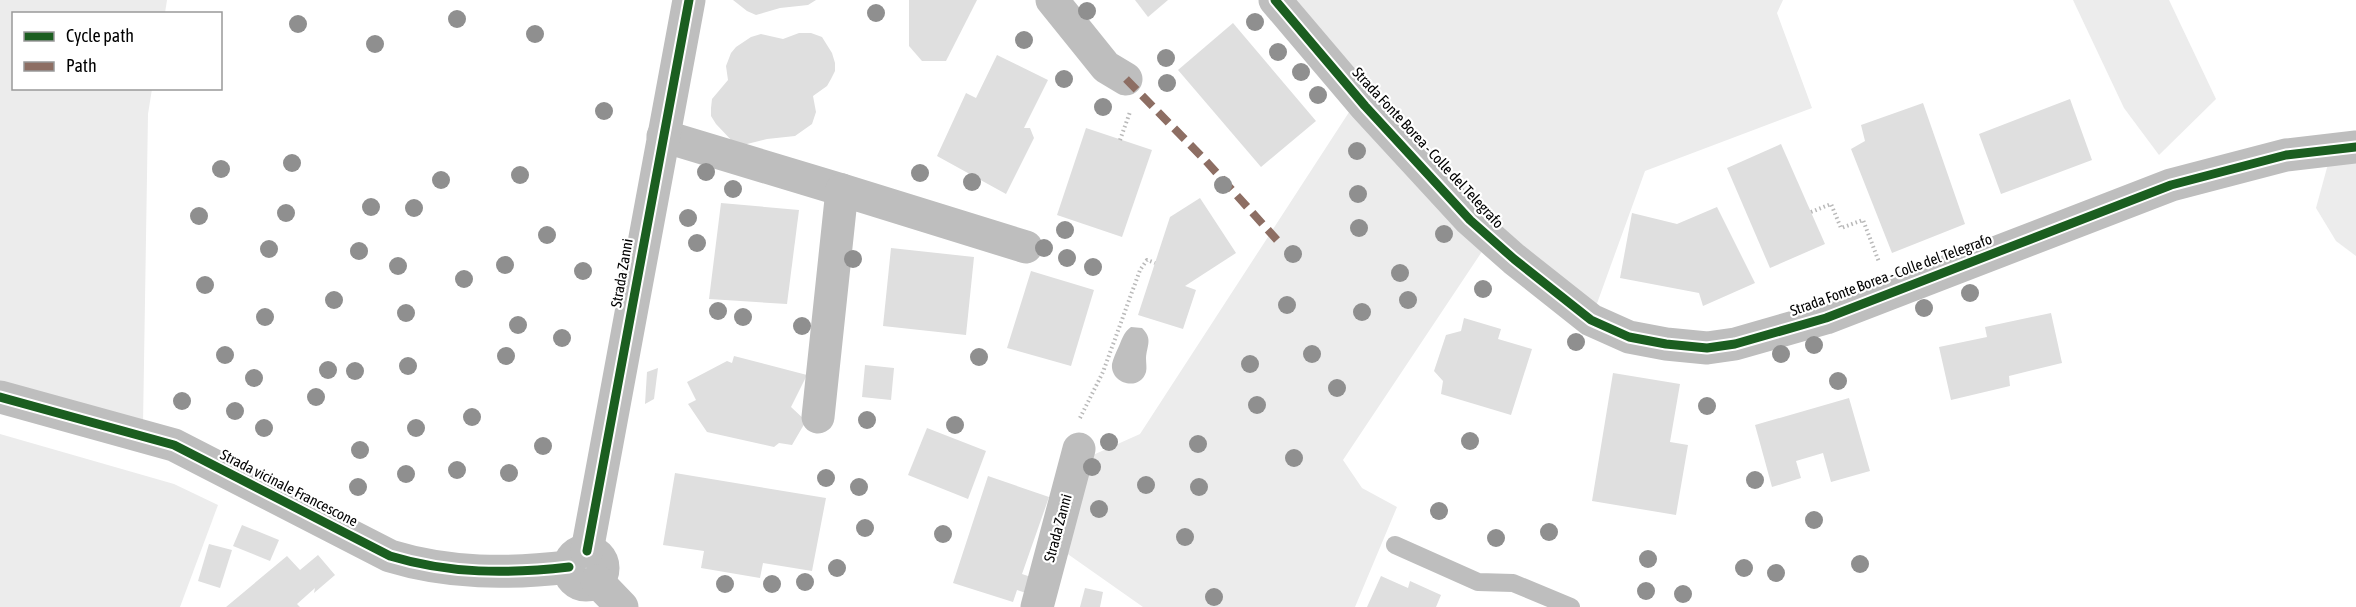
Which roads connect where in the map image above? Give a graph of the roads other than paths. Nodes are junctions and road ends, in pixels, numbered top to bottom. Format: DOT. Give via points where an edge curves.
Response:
graph roads {
  1 [pos="688,0"];
  2 [pos="1052,0"];
  3 [pos="1275,0"];
  4 [pos="1126,79"];
  5 [pos="663,136"];
  6 [pos="2356,147"];
  7 [pos="842,190"];
  8 [pos="1026,247"];
  9 [pos="0,397"];
  10 [pos="818,417"];
  11 [pos="1077,437"];
  12 [pos="1395,545"];
  13 [pos="584,567"];
  14 [pos="622,607"];
  15 [pos="1037,607"];
  16 [pos="1572,607"];
  1 -- 5 [label="street, Strada Zanni"];
  2 -- 4 [label="street" via="1106,67"];
  3 -- 6 [label="street, Strada Fonte Borea - Colle del Telegrafo" via="1461,211 1514,259 1591,320 1629,337 1666,344 1707,348 1735,344 1826,318 2171,185 2286,155"];
  5 -- 7 [label="street"];
  5 -- 13 [label="street, Strada Zanni"];
  7 -- 8 [label="street"];
  7 -- 10 [label="street"];
  9 -- 13 [label="street, Strada vicinale Francescone" via="174,445 390,556 418,565 510,573"];
  11 -- 15 [label="street, Strada Zanni"];
  12 -- 16 [label="lane" via="1478,582 1513,583"];
  13 -- 14 [label="street"];
}
